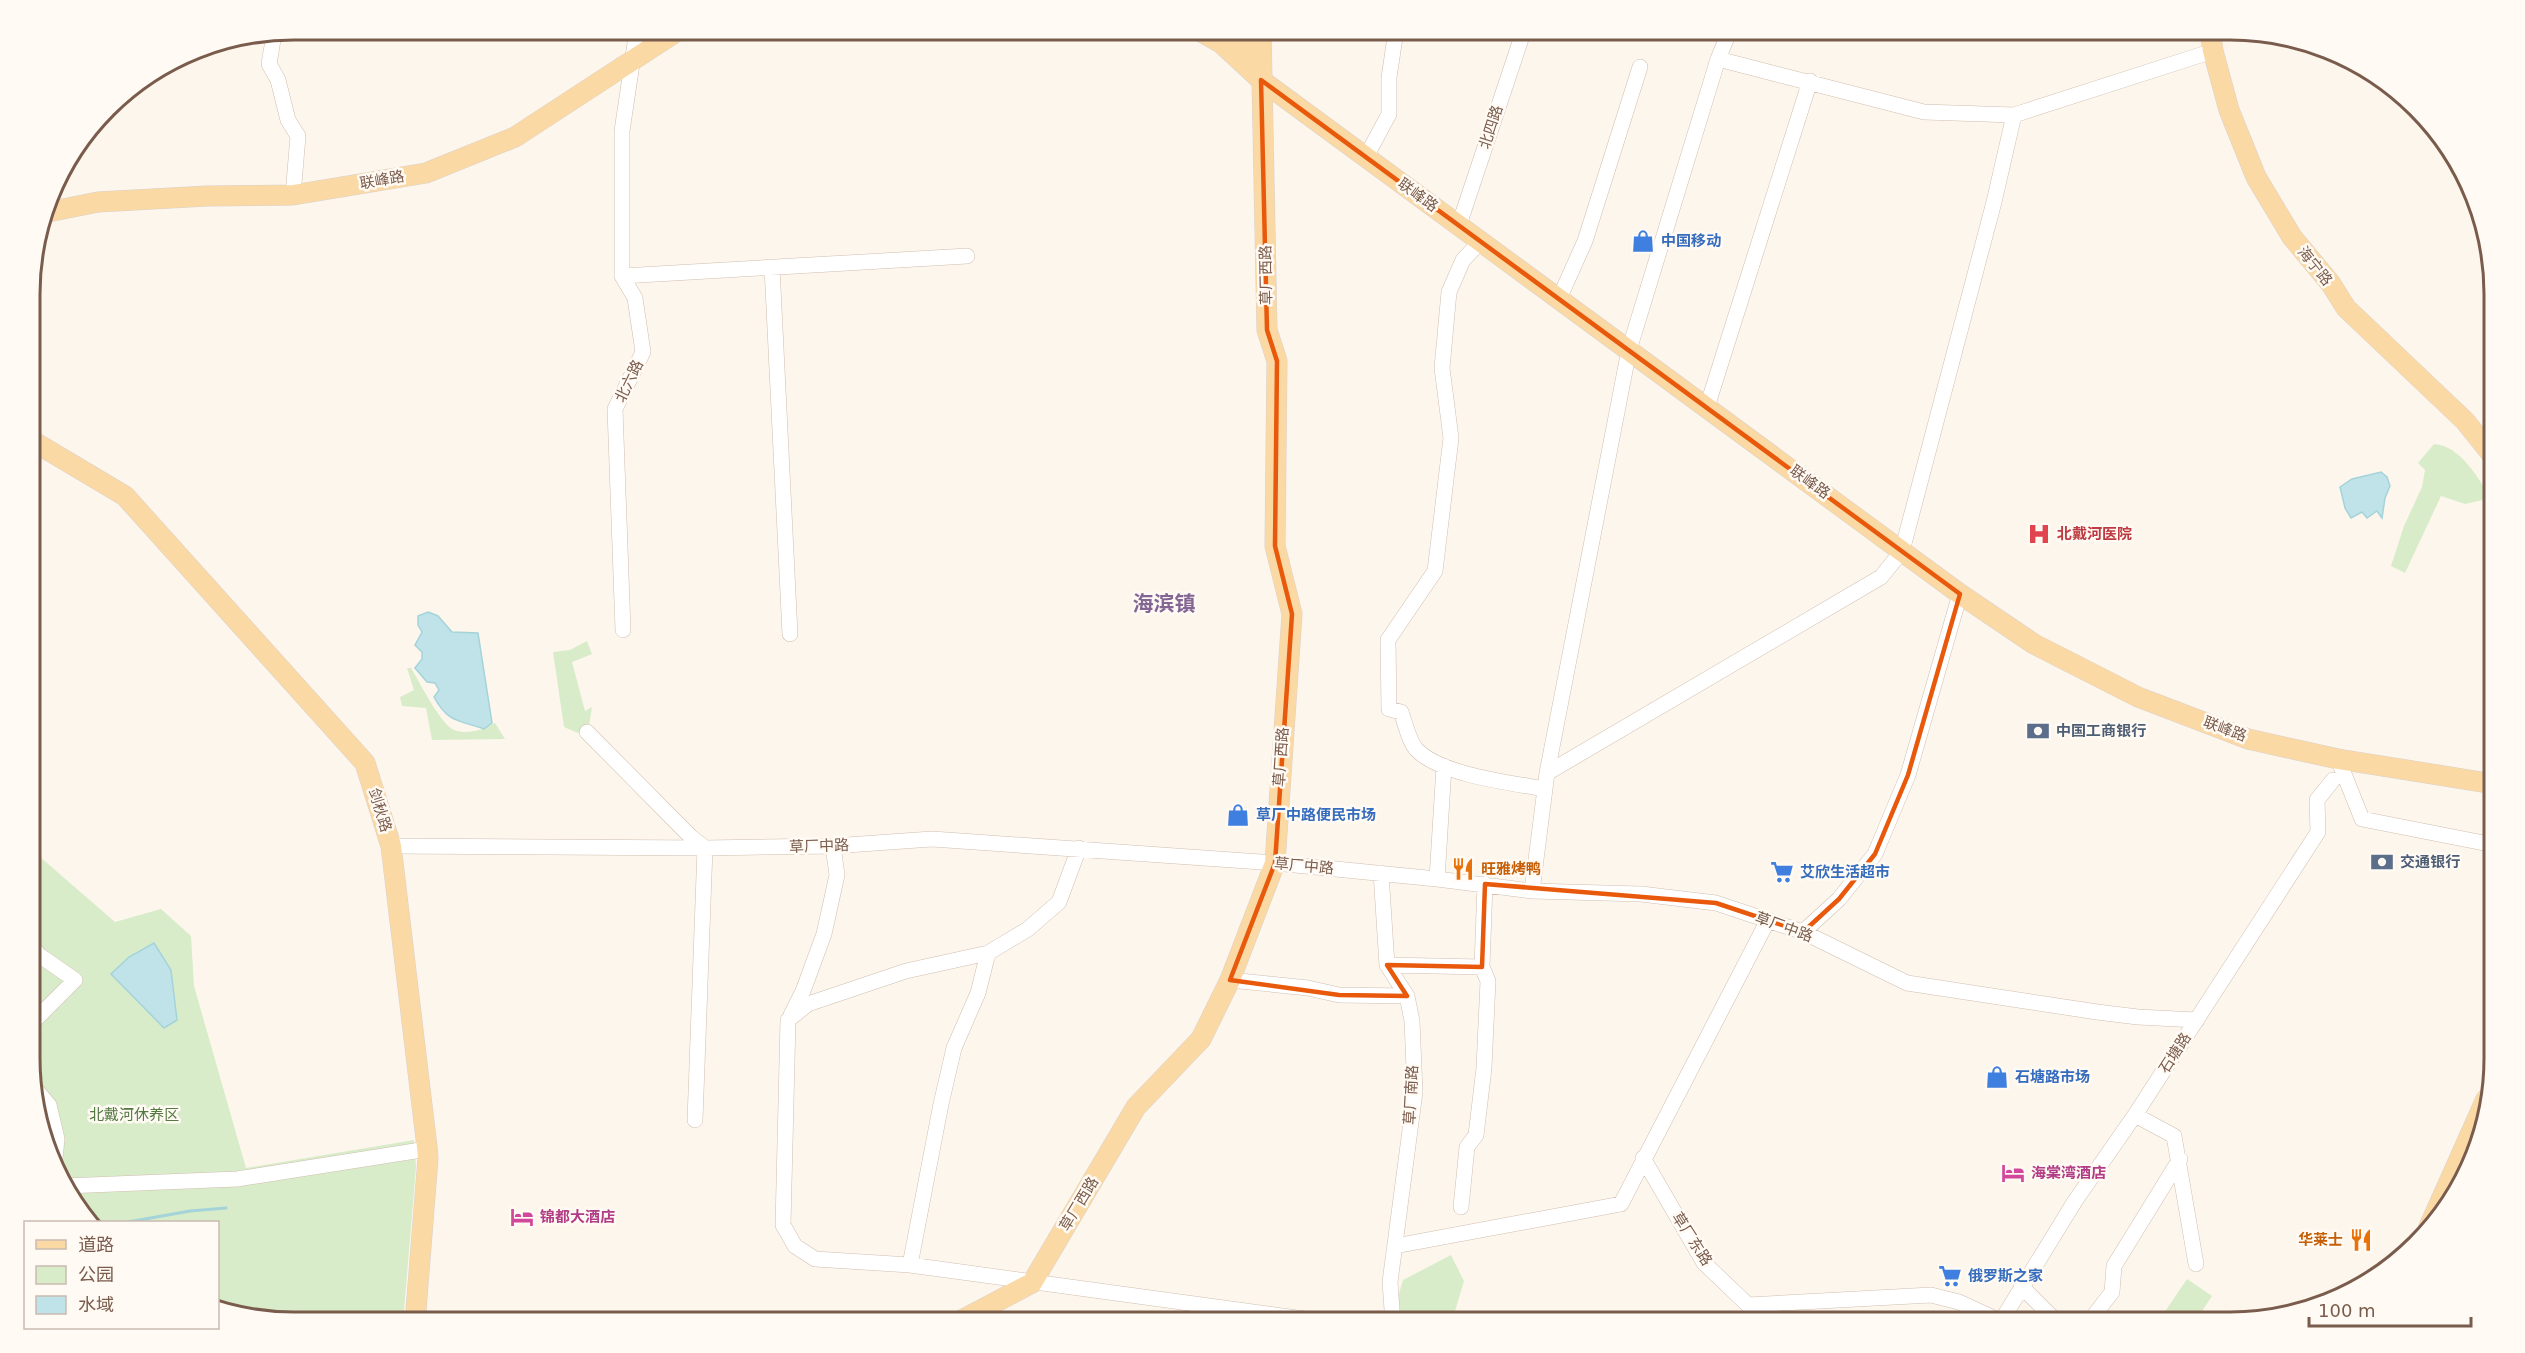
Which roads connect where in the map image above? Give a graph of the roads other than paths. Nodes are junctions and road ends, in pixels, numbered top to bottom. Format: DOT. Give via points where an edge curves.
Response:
graph roads {
  1 [pos="635,40"];
  2 [pos="663,40"];
  3 [pos="1215,40"];
  4 [pos="1243,40"];
  5 [pos="1261,40"];
  6 [pos="1395,40"];
  7 [pos="1521,40"];
  8 [pos="1726,40"];
  9 [pos="2211,40"];
  10 [pos="273,42"];
  11 [pos="2212,51"];
  12 [pos="632,59"];
  13 [pos="1718,59"];
  14 [pos="1243,62"];
  15 [pos="1640,67"];
  16 [pos="1261,80"];
  17 [pos="1810,81"];
  18 [pos="2014,115"];
  19 [pos="1366,156"];
  20 [pos="292,195"];
  21 [pos="55,211"];
  22 [pos="1459,225"];
  23 [pos="1481,241"];
  24 [pos="967,256"];
  25 [pos="772,267"];
  26 [pos="622,276"];
  27 [pos="1560,299"];
  28 [pos="1629,350"];
  29 [pos="1707,407"];
  30 [pos="40,445"];
  31 [pos="2484,445"];
  32 [pos="1902,551"];
  33 [pos="1959,594"];
  34 [pos="623,630"];
  35 [pos="790,634"];
  36 [pos="587,732"];
  37 [pos="2338,759"];
  38 [pos="1444,766"];
  39 [pos="1547,773"];
  40 [pos="2332,780"];
  41 [pos="2484,782"];
  42 [pos="1545,789"];
  43 [pos="2484,843"];
  44 [pos="391,846"];
  45 [pos="833,846"];
  46 [pos="705,848"];
  47 [pos="1079,848"];
  48 [pos="1275,863"];
  49 [pos="1381,873"];
  50 [pos="1437,879"];
  51 [pos="1485,884"];
  52 [pos="1532,891"];
  53 [pos="1768,920"];
  54 [pos="1803,932"];
  55 [pos="988,953"];
  56 [pos="40,955"];
  57 [pos="1387,964"];
  58 [pos="1482,967"];
  59 [pos="1230,980"];
  60 [pos="1407,996"];
  61 [pos="40,1015"];
  62 [pos="788,1020"];
  63 [pos="2197,1020"];
  64 [pos="44,1099"];
  65 [pos="2135,1115"];
  66 [pos="2477,1118"];
  67 [pos="695,1120"];
  68 [pos="56,1146"];
  69 [pos="427,1147"];
  70 [pos="1643,1158"];
  71 [pos="2180,1159"];
  72 [pos="75,1186"];
  73 [pos="2440,1201"];
  74 [pos="1461,1207"];
  75 [pos="1395,1246"];
  76 [pos="2196,1264"];
  77 [pos="910,1265"];
  78 [pos="1032,1283"];
  79 [pos="2022,1286"];
  80 [pos="416,1312"];
  81 [pos="977,1312"];
  82 [pos="1251,1312"];
  83 [pos="1392,1312"];
  84 [pos="1980,1312"];
  85 [pos="2006,1312"];
  86 [pos="2047,1312"];
  87 [pos="2097,1312"];
  1 -- 12 [label="street, 北六路"];
  2 -- 12 [label="main road, 联峰路"];
  3 -- 14 [label="main road, 联峰路"];
  4 -- 14 [label="main road"];
  5 -- 16 [label="main road, 草厂西路"];
  6 -- 19 [label="street" via="1389,114"];
  7 -- 22 [label="street, 北四路"];
  8 -- 13 [label="street"];
  9 -- 11 [label="main road, 海宁路"];
  10 -- 20 [label="street" via="269,64 278,80 288,120 298,136"];
  11 -- 18 [label="street"];
  11 -- 31 [label="main road, 海宁路" via="2229,110 2256,177 2292,237 2346,308 2465,421"];
  12 -- 20 [label="main road, 联峰路" via="515,137 426,173"];
  12 -- 26 [label="street, 北六路" via="622,130"];
  13 -- 17 [label="street"];
  13 -- 28 [label="street"];
  14 -- 16 [label="main road, 联峰路"];
  15 -- 27 [label="street" via="1585,241"];
  16 -- 19 [label="main road, 联峰路"];
  16 -- 48 [label="main road, 草厂西路" via="1267,330 1277,361 1275,546 1292,614"];
  17 -- 18 [label="street" via="1923,112"];
  17 -- 29 [label="street"];
  18 -- 32 [label="street"];
  19 -- 22 [label="main road, 联峰路"];
  20 -- 21 [label="main road, 联峰路" via="98,202"];
  22 -- 23 [label="main road, 联峰路"];
  23 -- 27 [label="main road, 联峰路"];
  23 -- 38 [label="street" via="1463,260 1449,292 1442,368 1451,438 1436,571 1388,640 1389,709 1401,711 1417,750"];
  24 -- 25 [label="street"];
  25 -- 26 [label="street"];
  25 -- 35 [label="street"];
  26 -- 34 [label="street, 北六路" via="635,298 643,352 615,409"];
  27 -- 28 [label="main road, 联峰路"];
  28 -- 29 [label="main road, 联峰路"];
  28 -- 39 [label="street"];
  29 -- 32 [label="main road, 联峰路"];
  30 -- 44 [label="main road, 剑秋路" via="125,495 347,740 365,763"];
  32 -- 33 [label="main road, 联峰路"];
  32 -- 39 [label="street" via="1881,577"];
  33 -- 37 [label="main road, 联峰路" via="2034,644 2138,697 2248,738"];
  33 -- 54 [label="street" via="1908,775 1875,854 1839,899"];
  36 -- 46 [label="street"];
  37 -- 41 [label="main road, 联峰路"];
  37 -- 43 [label="street" via="2362,819"];
  38 -- 42 [label="street"];
  38 -- 50 [label="street"];
  39 -- 42 [label="street"];
  40 -- 63 [label="street, 石塘路" via="2317,800 2318,832"];
  42 -- 52 [label="street"];
  44 -- 46 [label="street, 草厂中路"];
  44 -- 69 [label="main road, 剑秋路"];
  45 -- 46 [label="street, 草厂中路"];
  45 -- 47 [label="street, 草厂中路" via="932,839"];
  45 -- 62 [label="street" via="837,874 824,933"];
  46 -- 67 [label="street"];
  47 -- 48 [label="street, 草厂中路"];
  47 -- 55 [label="street" via="1059,902 1028,929"];
  48 -- 49 [label="street, 草厂中路"];
  48 -- 59 [label="main road, 草厂西路"];
  49 -- 50 [label="street, 草厂中路"];
  49 -- 57 [label="street, 草厂南路"];
  50 -- 51 [label="street, 草厂中路"];
  51 -- 52 [label="street, 草厂中路"];
  51 -- 58 [label="street"];
  52 -- 53 [label="street, 草厂中路" via="1641,894 1716,903"];
  53 -- 54 [label="street, 草厂中路"];
  53 -- 70 [label="street"];
  54 -- 63 [label="street, 草厂中路" via="1908,983 2097,1012"];
  55 -- 62 [label="street" via="906,971 830,996 808,1004"];
  55 -- 77 [label="street" via="978,993 954,1048"];
  56 -- 61 [label="street" via="75,980"];
  57 -- 58 [label="street"];
  57 -- 60 [label="street, 草厂南路"];
  58 -- 74 [label="street" via="1488,981 1484,1068 1476,1135 1467,1148"];
  59 -- 60 [label="street" via="1339,995"];
  59 -- 78 [label="main road, 草厂西路" via="1201,1039 1136,1107"];
  60 -- 75 [label="street, 草厂南路" via="1412,1021 1414,1092"];
  62 -- 77 [label="street" via="783,1225 795,1246 815,1258"];
  63 -- 65 [label="street, 石塘路"];
  64 -- 68 [label="street" via="49,1105"];
  65 -- 71 [label="street" via="2174,1136"];
  65 -- 79 [label="street, 石塘路"];
  66 -- 73 [label="main road"];
  69 -- 72 [label="street" via="237,1179"];
  69 -- 80 [label="main road, 剑秋路"];
  70 -- 75 [label="street" via="1621,1204"];
  70 -- 84 [label="street, 草厂东路" via="1704,1263 1748,1305 1931,1295"];
  71 -- 76 [label="street"];
  71 -- 87 [label="street" via="2115,1266 2112,1292"];
  75 -- 83 [label="street, 草厂南路" via="1390,1282"];
  77 -- 78 [label="street"];
  78 -- 81 [label="main road"];
  78 -- 82 [label="street"];
  79 -- 85 [label="street, 石塘路"];
  79 -- 86 [label="street"];
}
